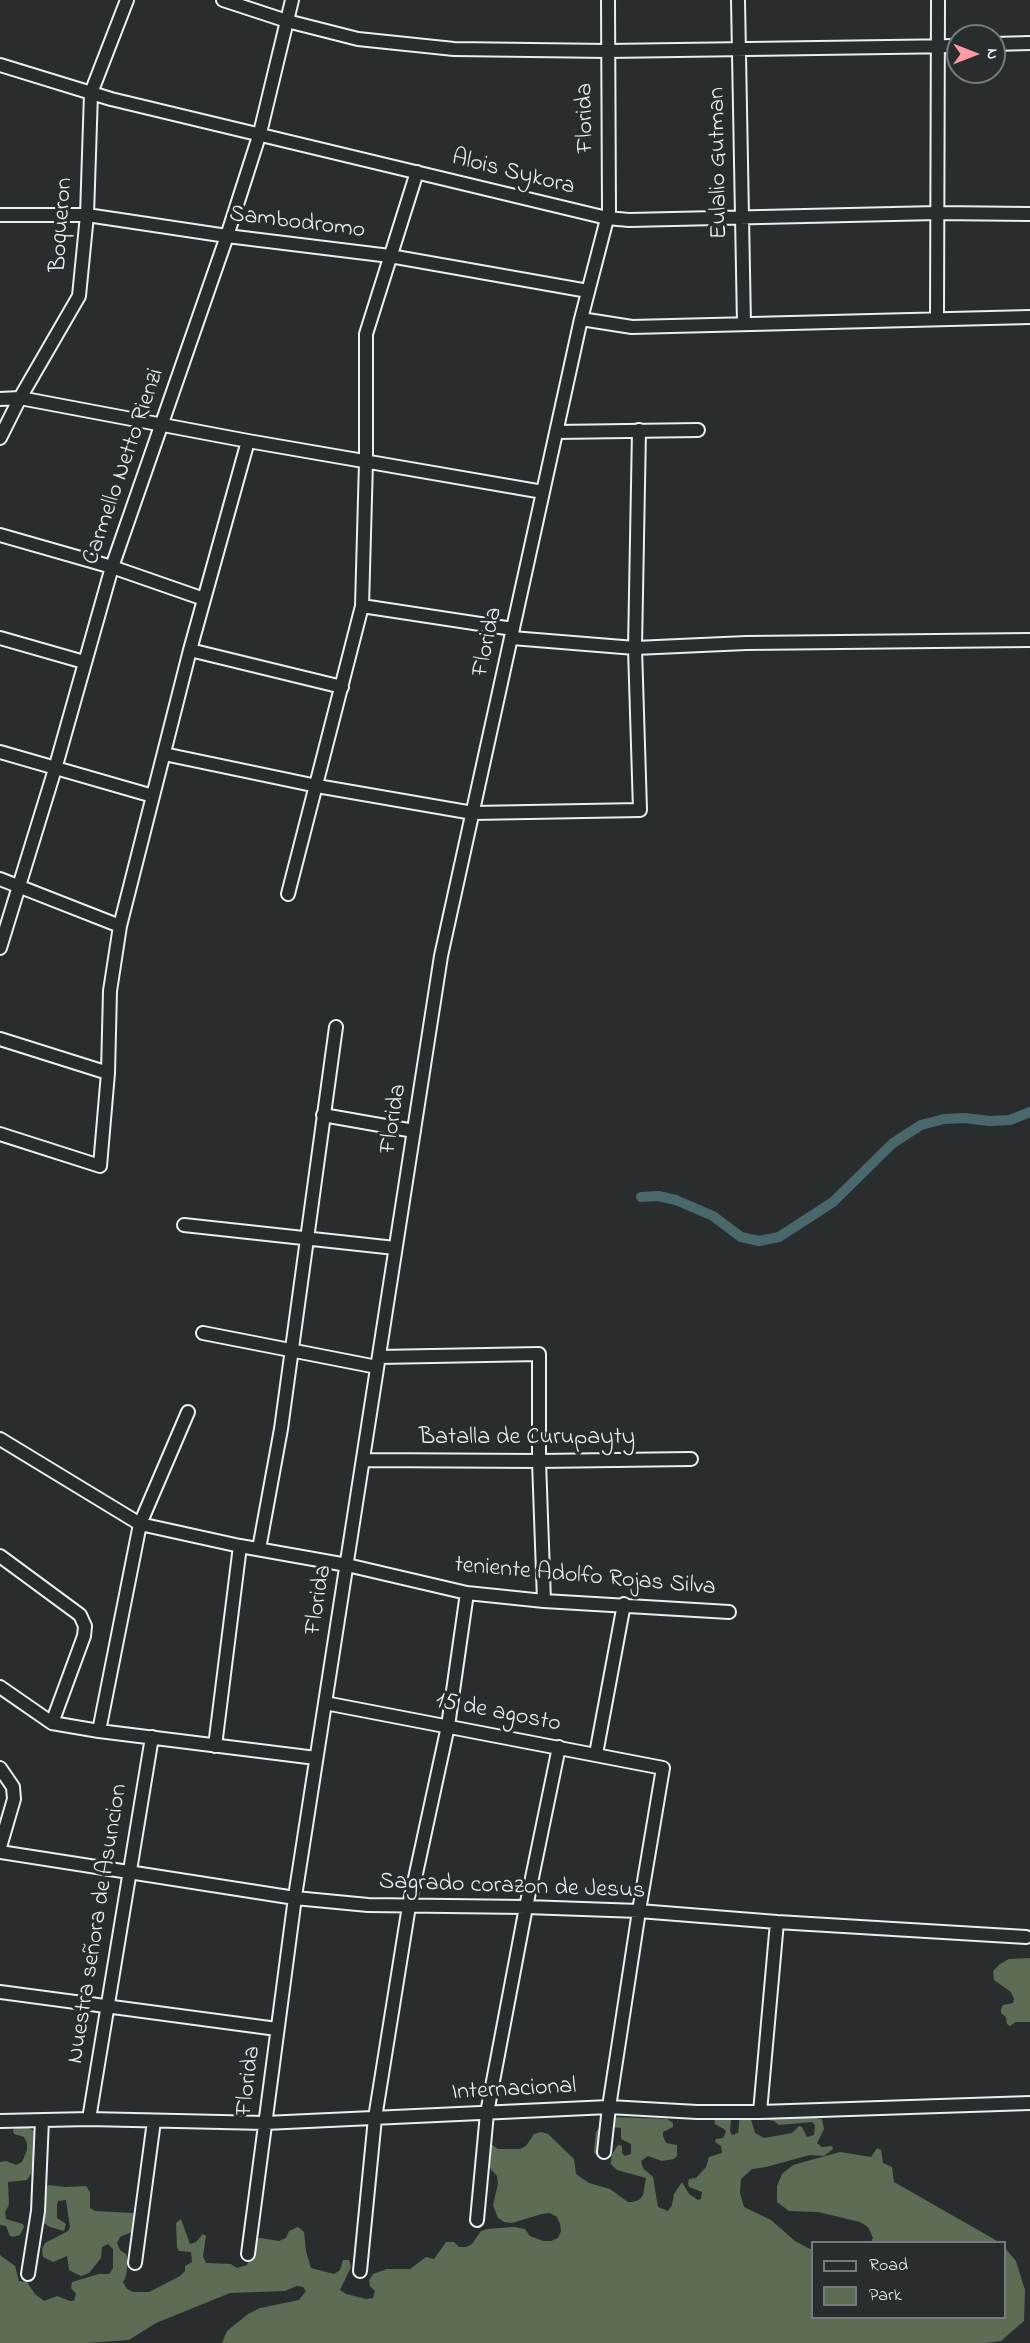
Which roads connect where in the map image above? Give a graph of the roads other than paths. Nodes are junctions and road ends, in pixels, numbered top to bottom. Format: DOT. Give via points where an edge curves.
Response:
graph roads {
  1 [pos="127,0"];
  2 [pos="223,0"];
  3 [pos="292,0"];
  4 [pos="608,0"];
  5 [pos="738,0"];
  6 [pos="938,0"];
  7 [pos="287,21"];
  8 [pos="1030,43"];
  9 [pos="1006,44"];
  10 [pos="937,46"];
  11 [pos="946,46"];
  12 [pos="739,48"];
  13 [pos="608,51"];
  14 [pos="0,65"];
  15 [pos="91,93"];
  16 [pos="260,133"];
  17 [pos="417,172"];
  18 [pos="937,213"];
  19 [pos="1030,214"];
  20 [pos="0,215"];
  21 [pos="87,215"];
  22 [pos="742,216"];
  23 [pos="608,218"];
  24 [pos="226,236"];
  25 [pos="390,256"];
  26 [pos="588,291"];
  27 [pos="1030,316"];
  28 [pos="937,318"];
  29 [pos="581,319"];
  30 [pos="744,324"];
  31 [pos="20,398"];
  32 [pos="0,399"];
  33 [pos="161,426"];
  34 [pos="639,430"];
  35 [pos="698,430"];
  36 [pos="556,432"];
  37 [pos="0,438"];
  38 [pos="248,441"];
  39 [pos="366,462"];
  40 [pos="543,492"];
  41 [pos="0,535"];
  42 [pos="112,567"];
  43 [pos="204,599"];
  44 [pos="362,606"];
  45 [pos="513,634"];
  46 [pos="0,638"];
  47 [pos="1030,640"];
  48 [pos="635,648"];
  49 [pos="190,650"];
  50 [pos="84,662"];
  51 [pos="342,687"];
  52 [pos="0,752"];
  53 [pos="164,754"];
  54 [pos="55,769"];
  55 [pos="317,786"];
  56 [pos="153,796"];
  57 [pos="473,813"];
  58 [pos="0,879"];
  59 [pos="18,886"];
  60 [pos="288,894"];
  61 [pos="120,926"];
  62 [pos="0,948"];
  63 [pos="336,1027"];
  64 [pos="0,1039"];
  65 [pos="108,1073"];
  66 [pos="323,1115"];
  67 [pos="414,1131"];
  68 [pos="0,1134"];
  69 [pos="184,1225"];
  70 [pos="306,1238"];
  71 [pos="395,1248"];
  72 [pos="203,1333"];
  73 [pos="291,1350"];
  74 [pos="378,1362"];
  75 [pos="188,1412"];
  76 [pos="0,1439"];
  77 [pos="691,1459"];
  78 [pos="363,1460"];
  79 [pos="539,1461"];
  80 [pos="140,1524"];
  81 [pos="240,1546"];
  82 [pos="259,1549"];
  83 [pos="0,1556"];
  84 [pos="347,1565"];
  85 [pos="467,1593"];
  86 [pos="544,1601"];
  87 [pos="624,1604"];
  88 [pos="729,1612"];
  89 [pos="0,1687"];
  90 [pos="325,1703"];
  91 [pos="52,1723"];
  92 [pos="448,1726"];
  93 [pos="99,1731"];
  94 [pos="152,1737"];
  95 [pos="215,1746"];
  96 [pos="559,1747"];
  97 [pos="596,1754"];
  98 [pos="316,1758"];
  99 [pos="1,1769"];
  100 [pos="0,1847"];
  101 [pos="0,1852"];
  102 [pos="129,1873"];
  103 [pos="295,1898"];
  104 [pos="409,1906"];
  105 [pos="525,1907"];
  106 [pos="639,1911"];
  107 [pos="777,1922"];
  108 [pos="1026,1937"];
  109 [pos="0,1992"];
  110 [pos="107,2006"];
  111 [pos="278,2030"];
  112 [pos="1030,2103"];
  113 [pos="609,2107"];
  114 [pos="760,2112"];
  115 [pos="487,2113"];
  116 [pos="375,2118"];
  117 [pos="89,2119"];
  118 [pos="42,2120"];
  119 [pos="0,2121"];
  120 [pos="154,2121"];
  121 [pos="265,2123"];
  122 [pos="604,2152"];
  123 [pos="477,2220"];
  124 [pos="248,2254"];
  125 [pos="135,2264"];
  126 [pos="360,2271"];
  127 [pos="28,2274"];
  1 -- 15 [label="street, Boqueron"];
  2 -- 7 [label="street"];
  3 -- 7 [label="street, Carmello Netto Rienzi"];
  4 -- 13 [label="street, Florida"];
  5 -- 12 [label="street, Eulalio Gutman"];
  6 -- 10 [label="street"];
  7 -- 13 [label="street" via="358,39 454,49"];
  7 -- 16 [label="street, Carmello Netto Rienzi"];
  8 -- 9 [label="street"];
  10 -- 11 [label="street"];
  10 -- 12 [label="street"];
  10 -- 18 [label="street"];
  12 -- 13 [label="street"];
  12 -- 22 [label="street, Eulalio Gutman"];
  13 -- 23 [label="street, Florida"];
  14 -- 15 [label="street, Alois Sykora"];
  15 -- 16 [label="street, Alois Sykora"];
  15 -- 21 [label="street, Boqueron"];
  16 -- 17 [label="street, Alois Sykora"];
  16 -- 24 [label="street, Carmello Netto Rienzi"];
  17 -- 23 [label="street, Alois Sykora"];
  17 -- 25 [label="street"];
  18 -- 19 [label="street, Alois Sykora"];
  18 -- 22 [label="street, Alois Sykora"];
  18 -- 28 [label="street"];
  20 -- 21 [label="street, Sambodromo"];
  21 -- 24 [label="street, Sambodromo"];
  21 -- 31 [label="street, Boqueron" via="79,296"];
  22 -- 23 [label="street, Alois Sykora"];
  22 -- 30 [label="street, Eulalio Gutman"];
  23 -- 26 [label="street, Florida"];
  24 -- 25 [label="street, Sambodromo"];
  24 -- 33 [label="street, Carmello Netto Rienzi"];
  25 -- 26 [label="street, Sambodromo"];
  25 -- 39 [label="street" via="366,334"];
  26 -- 29 [label="street, Florida"];
  27 -- 28 [label="street"];
  28 -- 30 [label="street"];
  29 -- 30 [label="street" via="632,327"];
  29 -- 36 [label="street, Florida"];
  31 -- 32 [label="street"];
  31 -- 33 [label="street"];
  31 -- 37 [label="street, Boqueron"];
  33 -- 38 [label="street"];
  33 -- 42 [label="street, Carmello Netto Rienzi"];
  34 -- 35 [label="street"];
  34 -- 36 [label="street"];
  34 -- 48 [label="street"];
  36 -- 40 [label="street, Florida"];
  38 -- 39 [label="street"];
  38 -- 43 [label="street"];
  39 -- 40 [label="street"];
  39 -- 44 [label="street"];
  40 -- 45 [label="street, Florida"];
  41 -- 42 [label="street"];
  42 -- 43 [label="street"];
  42 -- 50 [label="street, Carmello Netto Rienzi"];
  43 -- 49 [label="street"];
  44 -- 45 [label="street"];
  44 -- 51 [label="street"];
  45 -- 48 [label="street"];
  45 -- 57 [label="street, Florida"];
  46 -- 50 [label="street"];
  47 -- 48 [label="street"];
  48 -- 57 [label="street" via="640,810"];
  49 -- 51 [label="street"];
  49 -- 53 [label="street"];
  50 -- 54 [label="street, Carmello Netto Rienzi"];
  51 -- 55 [label="street"];
  52 -- 54 [label="street"];
  53 -- 55 [label="street"];
  53 -- 56 [label="street"];
  54 -- 56 [label="street"];
  54 -- 59 [label="street, Carmello Netto Rienzi"];
  55 -- 57 [label="street"];
  55 -- 60 [label="street"];
  56 -- 61 [label="street"];
  57 -- 67 [label="street, Florida" via="441,956"];
  58 -- 59 [label="street"];
  59 -- 61 [label="street"];
  59 -- 62 [label="street, Carmello Netto Rienzi"];
  61 -- 65 [label="street" via="110,991"];
  63 -- 66 [label="street"];
  64 -- 65 [label="street"];
  65 -- 68 [label="street" via="100,1166"];
  66 -- 67 [label="street"];
  66 -- 70 [label="street"];
  67 -- 71 [label="street, Florida"];
  69 -- 70 [label="street"];
  70 -- 71 [label="street"];
  70 -- 73 [label="street"];
  71 -- 74 [label="street, Florida"];
  72 -- 73 [label="street"];
  73 -- 74 [label="street"];
  73 -- 82 [label="street"];
  74 -- 78 [label="street, Florida"];
  74 -- 79 [label="street" via="539,1354"];
  75 -- 80 [label="street"];
  76 -- 80 [label="street, teniente Adolfo Rojas Silva"];
  77 -- 79 [label="street, Batalla de Curupayty"];
  78 -- 79 [label="street, Batalla de Curupayty"];
  78 -- 84 [label="street, Florida"];
  79 -- 86 [label="street"];
  80 -- 81 [label="street, teniente Adolfo Rojas Silva"];
  80 -- 93 [label="street"];
  81 -- 82 [label="street, teniente Adolfo Rojas Silva"];
  81 -- 95 [label="street"];
  82 -- 84 [label="street, teniente Adolfo Rojas Silva"];
  83 -- 91 [label="street" via="80,1615 85,1626"];
  84 -- 85 [label="street, teniente Adolfo Rojas Silva"];
  84 -- 90 [label="street, Florida"];
  85 -- 86 [label="street, teniente Adolfo Rojas Silva"];
  85 -- 92 [label="street"];
  86 -- 87 [label="street, teniente Adolfo Rojas Silva"];
  87 -- 88 [label="street, teniente Adolfo Rojas Silva"];
  87 -- 97 [label="street"];
  89 -- 91 [label="street"];
  90 -- 92 [label="street, 15 de agosto"];
  90 -- 98 [label="street, Florida"];
  91 -- 93 [label="street"];
  92 -- 96 [label="street, 15 de agosto"];
  92 -- 104 [label="street"];
  93 -- 94 [label="street"];
  94 -- 95 [label="street"];
  94 -- 102 [label="street, Nuestra señora de Asuncion"];
  95 -- 98 [label="street"];
  96 -- 97 [label="street, 15 de agosto"];
  96 -- 105 [label="street"];
  97 -- 106 [label="street, 15 de agosto" via="663,1768"];
  98 -- 103 [label="street, Florida"];
  99 -- 100 [label="street" via="14,1787 14,1799"];
  101 -- 102 [label="street, Sagrado corazon de Jesus"];
  102 -- 103 [label="street, Sagrado corazon de Jesus"];
  102 -- 110 [label="street, Nuestra señora de Asuncion"];
  103 -- 104 [label="street, Sagrado corazon de Jesus"];
  103 -- 111 [label="street, Florida"];
  104 -- 105 [label="street, Sagrado corazon de Jesus"];
  104 -- 116 [label="street"];
  105 -- 106 [label="street, Sagrado corazon de Jesus"];
  105 -- 115 [label="street"];
  106 -- 107 [label="street, Sagrado corazon de Jesus"];
  106 -- 113 [label="street"];
  107 -- 108 [label="street, Sagrado corazon de Jesus"];
  107 -- 114 [label="street"];
  109 -- 110 [label="street"];
  110 -- 111 [label="street"];
  110 -- 117 [label="street, Nuestra señora de Asuncion"];
  111 -- 121 [label="street, Florida"];
  112 -- 114 [label="street, Internacional"];
  113 -- 114 [label="street, Internacional"];
  113 -- 115 [label="street, Internacional"];
  113 -- 122 [label="street"];
  115 -- 116 [label="street, Internacional"];
  115 -- 123 [label="street"];
  116 -- 121 [label="street, Internacional"];
  116 -- 126 [label="street"];
  117 -- 118 [label="street, Internacional"];
  117 -- 120 [label="street, Internacional"];
  118 -- 119 [label="street, Internacional"];
  118 -- 127 [label="street" via="38,2211"];
  120 -- 121 [label="street, Internacional"];
  120 -- 125 [label="street"];
  121 -- 124 [label="street, Florida"];
}
